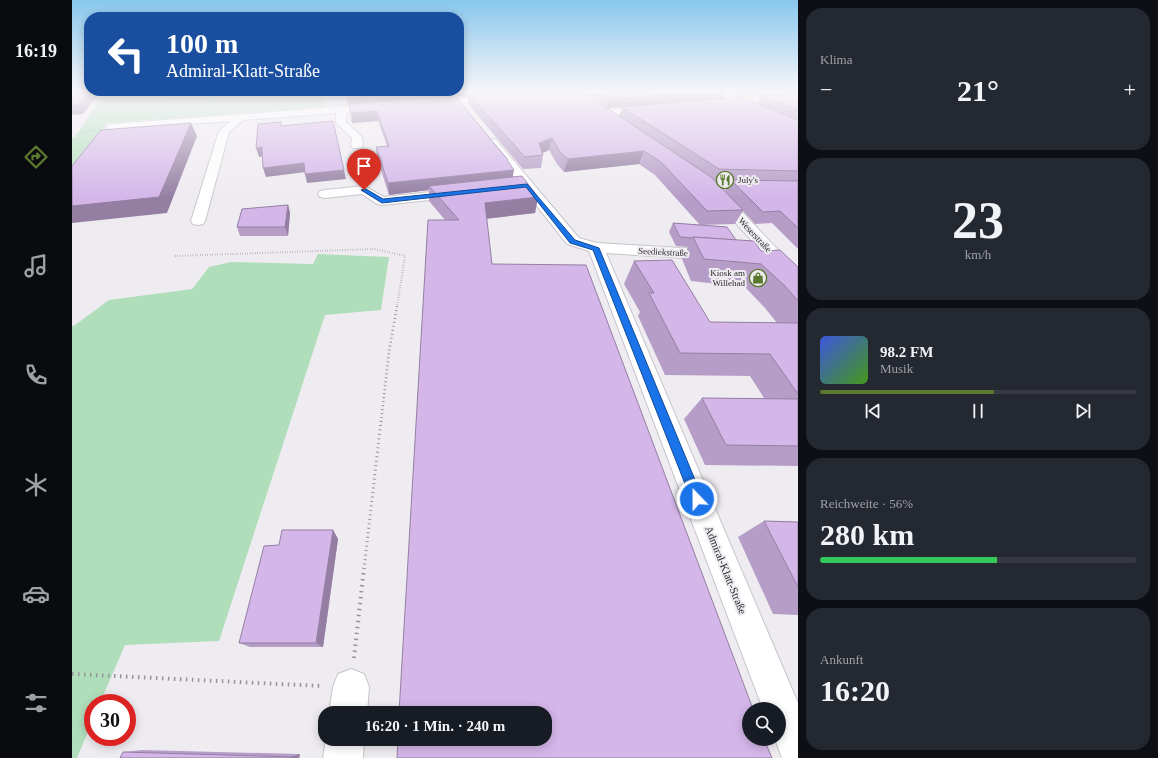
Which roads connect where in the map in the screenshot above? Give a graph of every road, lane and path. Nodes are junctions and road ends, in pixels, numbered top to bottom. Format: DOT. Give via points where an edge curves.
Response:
graph roads {
  1 [pos="109,127"];
  2 [pos="224,127"];
  3 [pos="346,127"];
  4 [pos="479,127"];
  5 [pos="73,135"];
  6 [pos="357,146"];
  7 [pos="724,186"];
  8 [pos="467,192"];
  9 [pos="324,194"];
  10 [pos="198,221"];
  11 [pos="596,248"];
  12 [pos="175,256"];
  13 [pos="727,256"];
  14 [pos="758,258"];
  15 [pos="790,270"];
  16 [pos="72,674"];
  17 [pos="350,700"];
  18 [pos="345,746"];
  19 [pos="798,749"];
  20 [pos="343,758"];
  1 -- 5 [label="path"];
  2 -- 10 [label="street" via="218,131"];
  3 -- 6 [label="street" via="357,137"];
  4 -- 11 [label="street" via="520,186 573,241"];
  7 -- 15 [label="street, Weserstraße" via="710,186"];
  8 -- 9 [label="street" via="382,201 364,190"];
  11 -- 13 [label="street, Seediekstraße"];
  11 -- 19 [label="street, Admiral-Klatt-Straße"];
  12 -- 17 [label="path" via="374,250 404,256 389,352"];
  14 -- 15 [label="street"];
  16 -- 17 [label="path"];
  18 -- 20 [label="street"];
}
